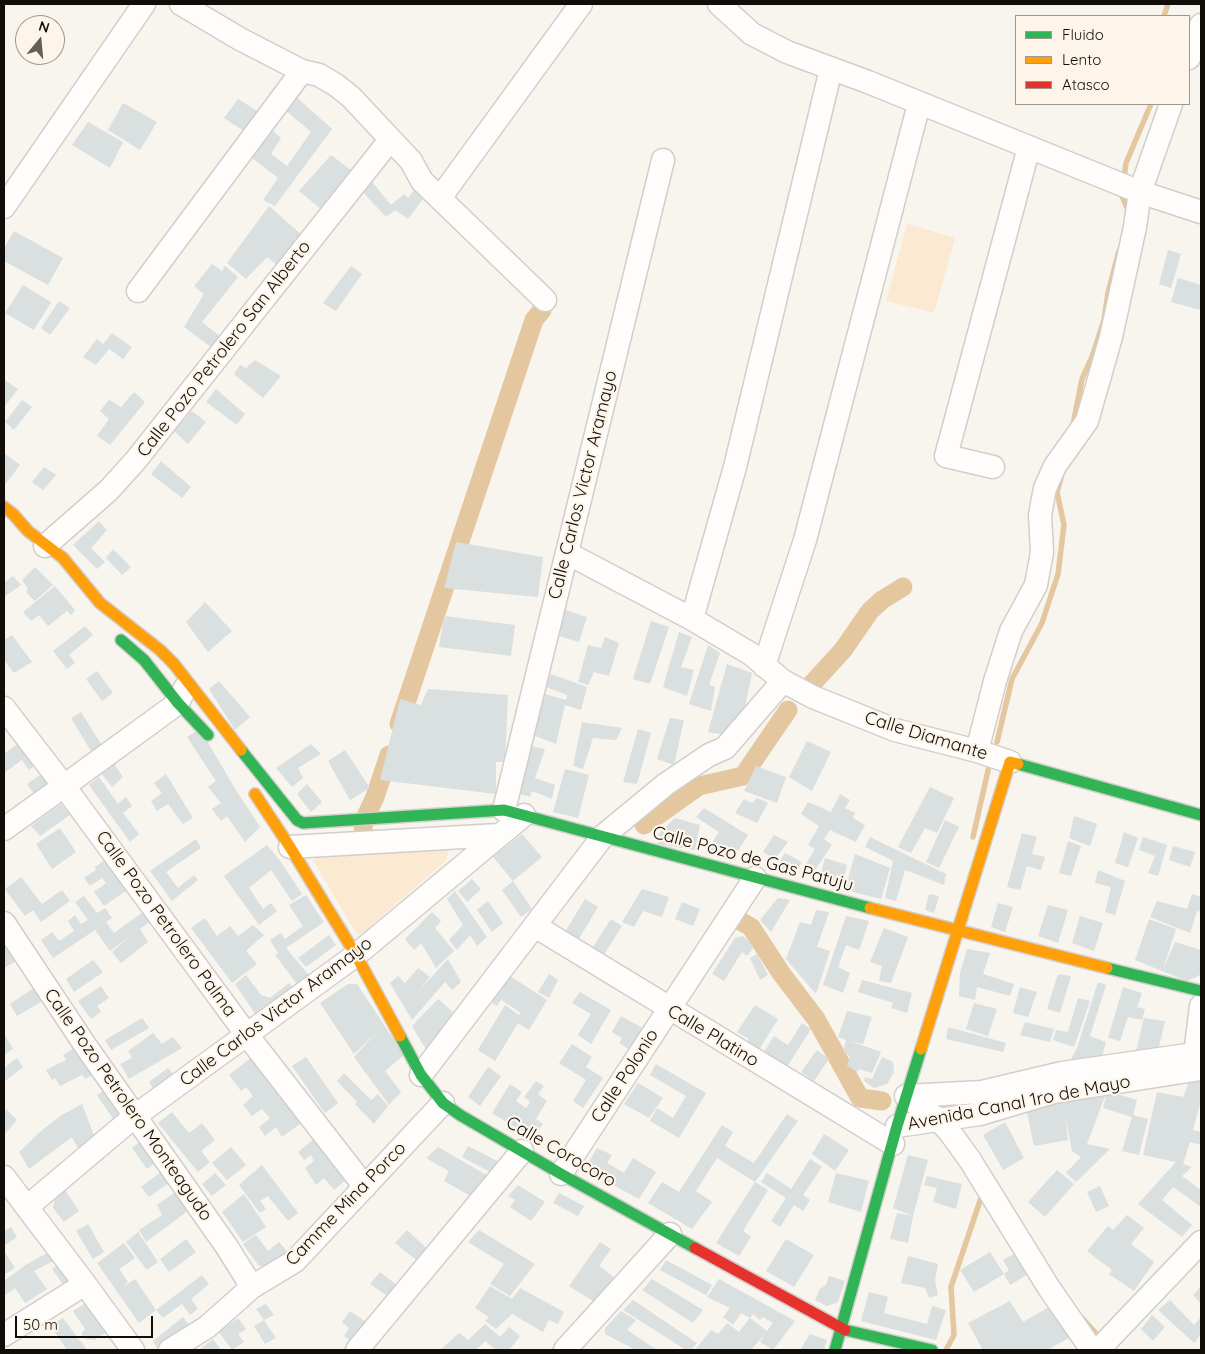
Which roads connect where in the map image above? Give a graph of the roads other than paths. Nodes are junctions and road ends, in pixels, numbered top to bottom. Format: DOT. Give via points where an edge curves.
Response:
graph roads {
  1 [pos="144,4"];
  2 [pos="181,4"];
  3 [pos="581,4"];
  4 [pos="719,4"];
  5 [pos="1201,25"];
  6 [pos="1190,55"];
  7 [pos="831,70"];
  8 [pos="302,71"];
  9 [pos="919,104"];
  10 [pos="1171,105"];
  11 [pos="390,140"];
  12 [pos="1029,147"];
  13 [pos="663,160"];
  14 [pos="1140,192"];
  15 [pos="440,198"];
  16 [pos="4,207"];
  17 [pos="1201,212"];
  18 [pos="138,291"];
  19 [pos="544,300"];
  20 [pos="993,467"];
  21 [pos="4,507"];
  22 [pos="46,546"];
  23 [pos="567,553"];
  24 [pos="692,619"];
  25 [pos="113,632"];
  26 [pos="764,666"];
  27 [pos="784,681"];
  28 [pos="187,682"];
  29 [pos="178,703"];
  30 [pos="4,708"];
  31 [pos="216,745"];
  32 [pos="977,751"];
  33 [pos="1010,762"];
  34 [pos="247,782"];
  35 [pos="64,786"];
  36 [pos="514,813"];
  37 [pos="1201,815"];
  38 [pos="4,829"];
  39 [pos="498,835"];
  40 [pos="603,836"];
  41 [pos="290,847"];
  42 [pos="755,878"];
  43 [pos="4,923"];
  44 [pos="535,926"];
  45 [pos="957,931"];
  46 [pos="356,955"];
  47 [pos="1201,991"];
  48 [pos="1201,1006"];
  49 [pos="669,1009"];
  50 [pos="247,1035"];
  51 [pos="1199,1059"];
  52 [pos="422,1075"];
  53 [pos="906,1096"];
  54 [pos="443,1102"];
  55 [pos="136,1116"];
  56 [pos="939,1120"];
  57 [pos="895,1135"];
  58 [pos="522,1151"];
  59 [pos="561,1174"];
  60 [pos="4,1177"];
  61 [pos="365,1187"];
  62 [pos="27,1207"];
  63 [pos="670,1234"];
  64 [pos="1201,1242"];
  65 [pos="85,1284"];
  66 [pos="252,1287"];
  67 [pos="840,1329"];
  68 [pos="4,1335"];
  69 [pos="133,1350"];
  70 [pos="170,1350"];
  71 [pos="357,1350"];
  72 [pos="565,1350"];
  73 [pos="835,1350"];
  74 [pos="932,1350"];
  75 [pos="1092,1350"];
  76 [pos="1098,1350"];
  1 -- 16 [label="street"];
  2 -- 8 [label="street"];
  3 -- 15 [label="street"];
  4 -- 7 [label="street" via="752,34"];
  5 -- 6 [label="street"];
  7 -- 9 [label="street"];
  7 -- 24 [label="street" via="735,467"];
  8 -- 11 [label="street" via="319,75 336,85"];
  8 -- 18 [label="street"];
  9 -- 12 [label="street"];
  9 -- 26 [label="street" via="806,540"];
  10 -- 14 [label="street"];
  11 -- 15 [label="street" via="411,161 422,181"];
  11 -- 22 [label="street, Calle Pozo Petrolero San Alberto" via="136,460 109,490"];
  12 -- 14 [label="street"];
  12 -- 20 [label="street" via="946,456"];
  13 -- 23 [label="street, Calle Carlos Victor Aramayo"];
  14 -- 17 [label="street"];
  14 -- 32 [label="street" via="1111,337 1087,421 1055,466 1045,488 1040,515 1042,552 1036,585 1010,631"];
  15 -- 19 [label="street"];
  21 -- 22 [label="street"];
  22 -- 28 [label="street" via="63,558 100,603 160,650"];
  23 -- 24 [label="street, Calle Diamante"];
  23 -- 36 [label="street, Calle Carlos Victor Aramayo"];
  24 -- 26 [label="street, Calle Diamante" via="751,654"];
  25 -- 29 [label="street" via="144,660"];
  26 -- 27 [label="street, Calle Diamante"];
  27 -- 32 [label="street, Calle Diamante" via="813,697 895,730"];
  27 -- 40 [label="street" via="725,748 666,784"];
  28 -- 29 [label="street"];
  28 -- 36 [label="street, Calle Pozo de Gas Patuju" via="293,816 304,822"];
  29 -- 31 [label="street"];
  29 -- 35 [label="street"];
  30 -- 35 [label="street, Calle Pozo Petrolero Palma"];
  32 -- 33 [label="street, Calle Diamante"];
  33 -- 37 [label="street, Calle Diamante"];
  33 -- 45 [label="street"];
  34 -- 41 [label="street"];
  35 -- 38 [label="street"];
  35 -- 50 [label="street, Calle Pozo Petrolero Palma"];
  36 -- 39 [label="street, Calle Carlos Victor Aramayo"];
  36 -- 40 [label="street, Calle Pozo de Gas Patuju"];
  39 -- 41 [label="street"];
  39 -- 46 [label="street, Calle Carlos Victor Aramayo"];
  40 -- 42 [label="street, Calle Pozo de Gas Patuju"];
  40 -- 44 [label="street"];
  41 -- 46 [label="street, Calle Corocoro"];
  42 -- 45 [label="street, Calle Pozo de Gas Patuju"];
  42 -- 49 [label="street, Calle Polonio"];
  43 -- 55 [label="street, Calle Pozo Petrolero Monteagudo"];
  44 -- 49 [label="street, Calle Platino"];
  44 -- 52 [label="street"];
  45 -- 47 [label="street, Calle Pozo de Gas Patuju"];
  45 -- 53 [label="street"];
  46 -- 50 [label="street, Calle Carlos Victor Aramayo"];
  46 -- 52 [label="street, Calle Corocoro"];
  48 -- 51 [label="street"];
  49 -- 57 [label="street, Calle Platino"];
  49 -- 59 [label="street, Calle Polonio"];
  50 -- 55 [label="street, Calle Carlos Victor Aramayo"];
  50 -- 61 [label="street, Calle Pozo Petrolero Palma"];
  51 -- 53 [label="street, Avenida Canal 1ro de Mayo" via="1062,1073 982,1092"];
  51 -- 56 [label="street, Avenida Canal 1ro de Mayo" via="1054,1092 980,1114"];
  52 -- 54 [label="street, Calle Corocoro"];
  53 -- 56 [label="street"];
  53 -- 57 [label="street"];
  54 -- 58 [label="street, Calle Corocoro"];
  54 -- 61 [label="street, Camme Mina Porco"];
  55 -- 62 [label="street, Calle Carlos Victor Aramayo"];
  55 -- 66 [label="street, Calle Pozo Petrolero Monteagudo"];
  56 -- 57 [label="street, Avenida Canal 1ro de Mayo"];
  56 -- 75 [label="street" via="970,1160 1049,1288"];
  57 -- 67 [label="street"];
  58 -- 59 [label="street, Calle Corocoro"];
  58 -- 71 [label="street"];
  59 -- 63 [label="street, Calle Corocoro"];
  60 -- 62 [label="street"];
  61 -- 66 [label="street, Camme Mina Porco" via="295,1261"];
  62 -- 65 [label="street"];
  63 -- 67 [label="street, Calle Corocoro"];
  63 -- 72 [label="street"];
  64 -- 76 [label="street"];
  65 -- 68 [label="street"];
  65 -- 69 [label="street"];
  66 -- 70 [label="street, Camme Mina Porco" via="207,1327"];
  67 -- 73 [label="street"];
  67 -- 74 [label="street, Calle Corocoro"];
}
